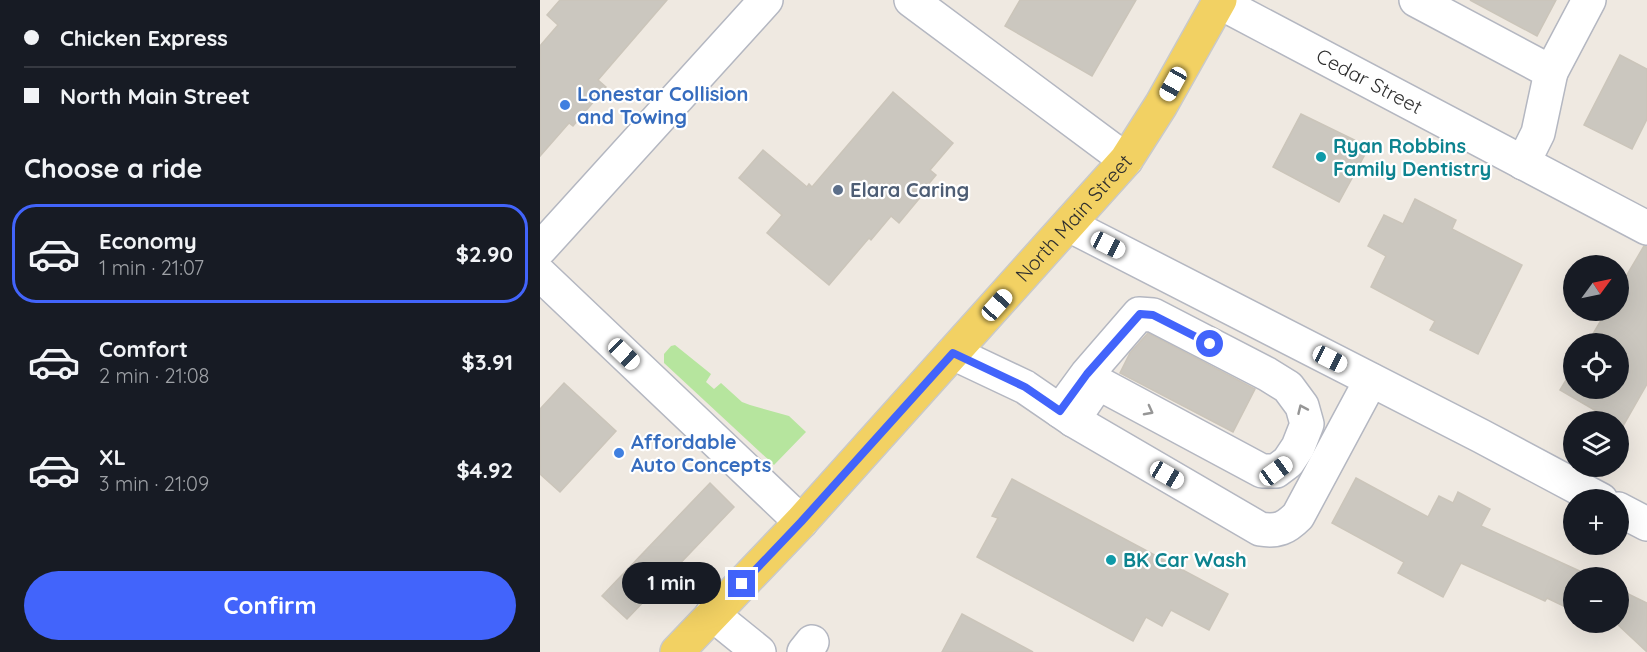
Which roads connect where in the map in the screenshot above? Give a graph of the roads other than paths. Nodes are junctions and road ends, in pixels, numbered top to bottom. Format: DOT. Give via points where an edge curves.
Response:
graph roads {
  1 [pos="766,0"];
  2 [pos="911,0"];
  3 [pos="1416,0"];
  4 [pos="1589,0"];
  5 [pos="1219,1"];
  6 [pos="1551,72"];
  7 [pos="1126,160"];
  8 [pos="1523,164"];
  9 [pos="1069,225"];
  10 [pos="1647,228"];
  11 [pos="540,249"];
  12 [pos="540,274"];
  13 [pos="953,353"];
  14 [pos="1371,380"];
  15 [pos="1066,416"];
  16 [pos="1580,489"];
  17 [pos="1629,515"];
  18 [pos="801,522"];
  19 [pos="1647,524"];
  20 [pos="712,614"];
  21 [pos="677,652"];
  22 [pos="759,652"];
  1 -- 11 [label="street"];
  2 -- 7 [label="street"];
  3 -- 6 [label="street"];
  4 -- 6 [label="street"];
  5 -- 7 [label="main road, North Main Street"];
  5 -- 8 [label="street, Cedar Street"];
  6 -- 8 [label="street" via="1538,133"];
  7 -- 9 [label="main road, North Main Street"];
  8 -- 10 [label="street, Cedar Street"];
  9 -- 13 [label="main road, North Main Street"];
  9 -- 14 [label="street"];
  12 -- 18 [label="street"];
  13 -- 15 [label="street" via="1025,387"];
  13 -- 18 [label="main road, North Main Street"];
  14 -- 15 [label="street" via="1299,516 1274,532 1260,529"];
  14 -- 16 [label="street"];
  15 -- 15 [label="street, one-way" via="1098,383 1262,471 1276,471 1288,462 1307,424 1302,406 1288,387 1153,315 1140,314 1087,374"];
  17 -- 19 [label="street"];
  18 -- 20 [label="main road, North Main Street"];
  20 -- 21 [label="main road, North Main Street"];
  20 -- 22 [label="street"];
}
